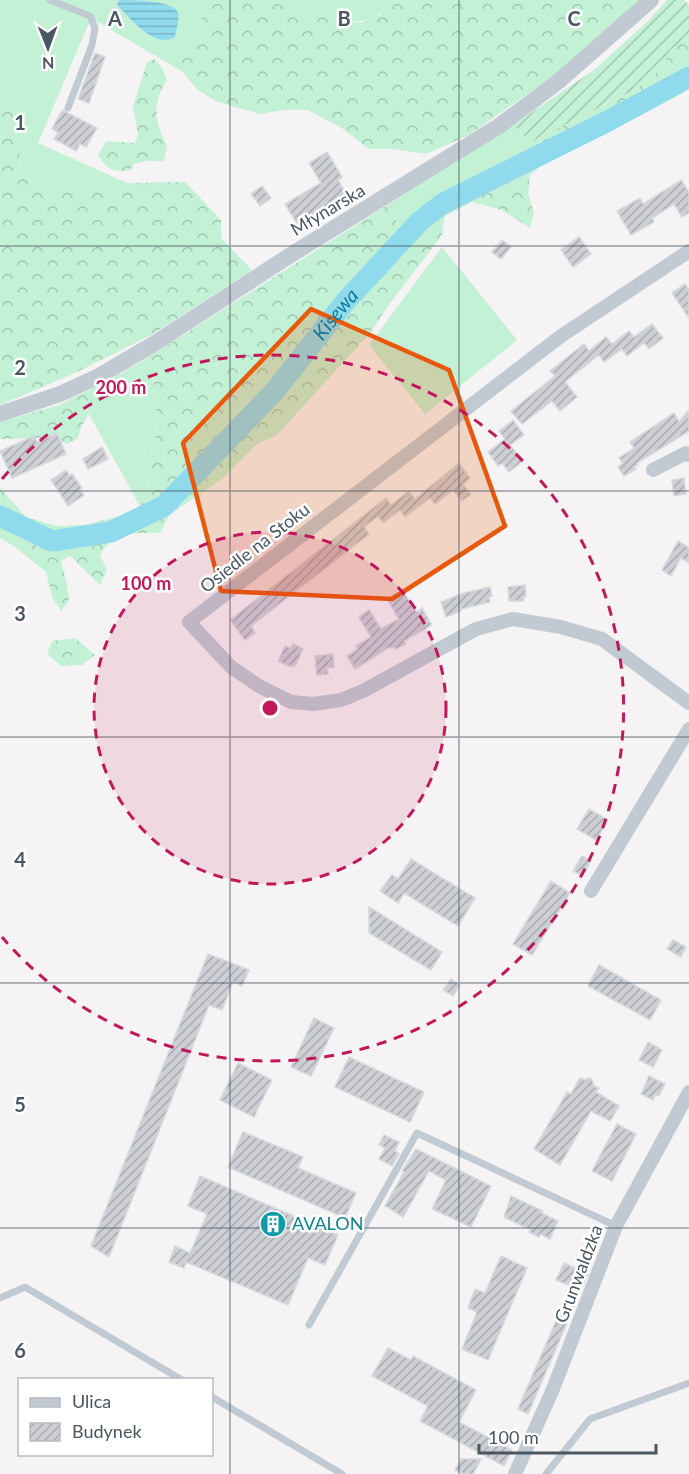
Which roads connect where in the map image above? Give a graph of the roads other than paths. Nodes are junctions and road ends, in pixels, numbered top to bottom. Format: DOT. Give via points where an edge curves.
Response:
graph roads {
  1 [pos="50,0"];
  2 [pos="651,0"];
  3 [pos="68,108"];
  4 [pos="689,251"];
  5 [pos="0,414"];
  6 [pos="689,455"];
  7 [pos="653,470"];
  8 [pos="689,703"];
  9 [pos="689,729"];
  10 [pos="591,891"];
  11 [pos="689,1092"];
  12 [pos="616,1226"];
  13 [pos="0,1298"];
  14 [pos="309,1324"];
  15 [pos="179,1378"];
  16 [pos="689,1383"];
  17 [pos="213,1398"];
  18 [pos="342,1474"];
  19 [pos="516,1474"];
  20 [pos="546,1474"];
  1 -- 3 [label="lane" via="90,16 95,28"];
  2 -- 5 [label="street, Młynarska" via="536,99 448,159 99,376"];
  4 -- 8 [label="street, Osiedle na Stoku" via="561,336 189,622 231,667 291,702 313,704 352,696 476,629 513,619 602,639"];
  6 -- 7 [label="street"];
  9 -- 10 [label="street"];
  11 -- 12 [label="street, Grunwaldzka"];
  12 -- 14 [label="lane" via="417,1133"];
  12 -- 19 [label="street, Grunwaldzka"];
  13 -- 15 [label="lane" via="25,1287"];
  16 -- 20 [label="lane" via="590,1419"];
  17 -- 18 [label="lane"];
}
